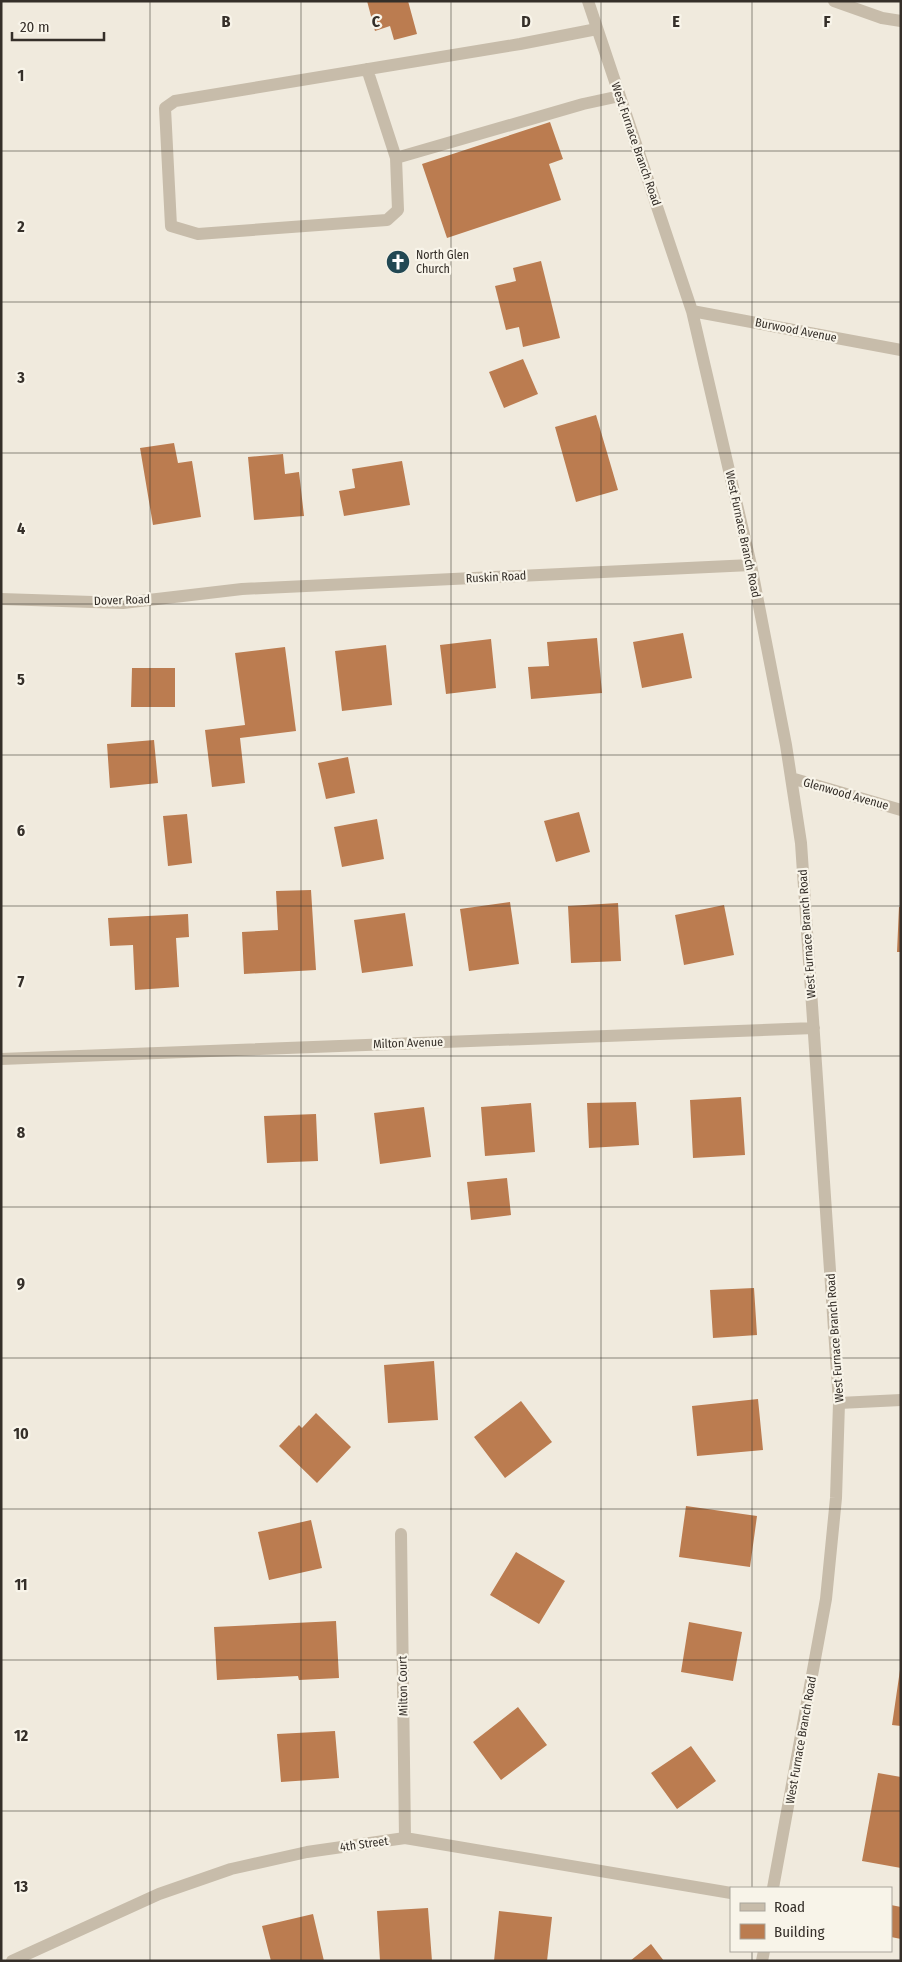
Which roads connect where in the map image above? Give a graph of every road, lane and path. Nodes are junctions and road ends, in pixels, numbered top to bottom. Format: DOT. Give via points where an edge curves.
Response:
graph roads {
  1 [pos="588,1"];
  2 [pos="834,1"];
  3 [pos="901,21"];
  4 [pos="597,29"];
  5 [pos="367,69"];
  6 [pos="620,96"];
  7 [pos="396,158"];
  8 [pos="692,310"];
  9 [pos="901,350"];
  10 [pos="751,565"];
  11 [pos="242,589"];
  12 [pos="1,599"];
  13 [pos="791,778"];
  14 [pos="901,810"];
  15 [pos="814,1028"];
  16 [pos="1,1059"];
  17 [pos="901,1400"];
  18 [pos="839,1403"];
  19 [pos="401,1534"];
  20 [pos="405,1838"];
  21 [pos="774,1887"];
  22 [pos="730,1893"];
  23 [pos="12,1961"];
  1 -- 4 [label="street, West Furnace Branch Road"];
  2 -- 3 [label="street" via="882,18"];
  4 -- 5 [label="street"];
  4 -- 6 [label="street, West Furnace Branch Road"];
  5 -- 7 [label="street"];
  5 -- 7 [label="street" via="175,101 165,108 171,226 198,234 387,220 398,210"];
  6 -- 7 [label="street"];
  6 -- 8 [label="street, West Furnace Branch Road"];
  8 -- 9 [label="street, Burwood Avenue"];
  8 -- 10 [label="street, West Furnace Branch Road"];
  10 -- 11 [label="street, Ruskin Road"];
  10 -- 13 [label="street, West Furnace Branch Road"];
  11 -- 12 [label="street, Dover Road" via="124,603"];
  13 -- 14 [label="street, Glenwood Avenue"];
  13 -- 15 [label="street, West Furnace Branch Road" via="801,844"];
  15 -- 16 [label="street, Milton Avenue"];
  15 -- 18 [label="street, West Furnace Branch Road"];
  17 -- 18 [label="street"];
  18 -- 21 [label="street, West Furnace Branch Road" via="836,1498 826,1599"];
  19 -- 20 [label="street, Milton Court"];
  20 -- 22 [label="street, 4th Street"];
  20 -- 23 [label="street, 4th Street" via="306,1852 231,1870 159,1894"];
}
